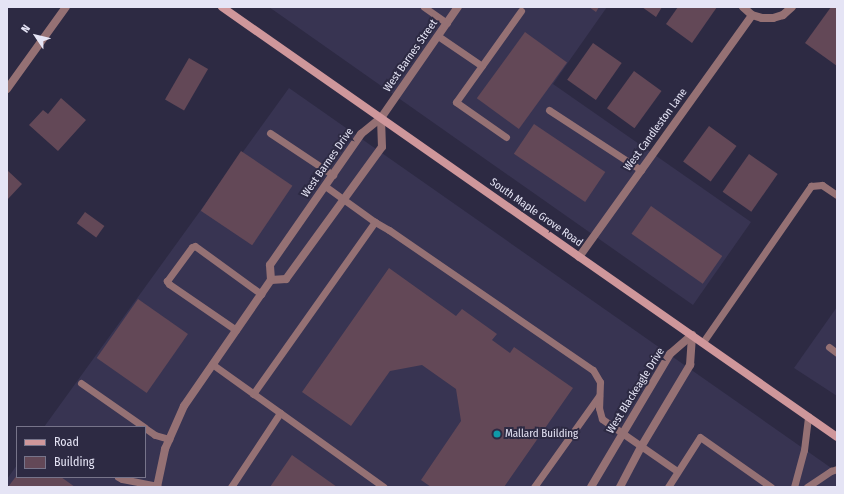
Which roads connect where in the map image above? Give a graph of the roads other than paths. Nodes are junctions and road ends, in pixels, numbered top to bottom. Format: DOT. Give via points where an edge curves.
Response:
graph roads {
  1 [pos="66,7"];
  2 [pos="222,7"];
  3 [pos="424,7"];
  4 [pos="458,7"];
  5 [pos="743,7"];
  6 [pos="792,7"];
  7 [pos="521,10"];
  8 [pos="752,15"];
  9 [pos="447,23"];
  10 [pos="438,36"];
  11 [pos="482,66"];
  12 [pos="7,89"];
  13 [pos="549,110"];
  14 [pos="381,118"];
  15 [pos="270,133"];
  16 [pos="506,137"];
  17 [pos="641,170"];
  18 [pos="333,175"];
  19 [pos="325,186"];
  20 [pos="837,195"];
  21 [pos="344,200"];
  22 [pos="375,222"];
  23 [pos="579,257"];
  24 [pos="271,280"];
  25 [pos="261,294"];
  26 [pos="236,330"];
  27 [pos="692,335"];
  28 [pos="703,342"];
  29 [pos="829,347"];
  30 [pos="837,353"];
  31 [pos="212,364"];
  32 [pos="81,383"];
  33 [pos="253,394"];
  34 [pos="599,396"];
  35 [pos="280,413"];
  36 [pos="808,416"];
  37 [pos="143,426"];
  38 [pos="146,428"];
  39 [pos="621,433"];
  40 [pos="837,437"];
  41 [pos="169,439"];
  42 [pos="641,447"];
  43 [pos="837,469"];
  44 [pos="677,471"];
  45 [pos="119,478"];
  46 [pos="157,487"];
  47 [pos="231,487"];
  48 [pos="384,487"];
  49 [pos="534,487"];
  50 [pos="591,487"];
  51 [pos="620,487"];
  52 [pos="668,487"];
  53 [pos="771,487"];
  54 [pos="794,487"];
  55 [pos="807,487"];
  1 -- 12 [label="street"];
  2 -- 14 [label="main road, South Maple Grove Road"];
  3 -- 9 [label="lane"];
  4 -- 9 [label="street, West Barnes Street"];
  5 -- 8 [label="street"];
  6 -- 8 [label="street" via="783,15 773,18"];
  7 -- 11 [label="lane"];
  8 -- 17 [label="street, West Candleston Lane"];
  9 -- 10 [label="street, West Barnes Street"];
  10 -- 11 [label="lane"];
  10 -- 14 [label="street, West Barnes Street"];
  11 -- 16 [label="lane" via="456,102"];
  13 -- 17 [label="lane"];
  14 -- 18 [label="street, West Barnes Drive" via="361,134"];
  14 -- 21 [label="street" via="382,147"];
  14 -- 23 [label="main road, South Maple Grove Road"];
  15 -- 18 [label="lane"];
  17 -- 23 [label="street, West Candleston Lane"];
  18 -- 19 [label="street, West Barnes Drive"];
  19 -- 21 [label="lane"];
  19 -- 24 [label="street, West Barnes Drive" via="270,265"];
  20 -- 28 [label="lane" via="822,185 812,186"];
  21 -- 22 [label="lane"];
  21 -- 24 [label="street" via="286,279"];
  22 -- 33 [label="lane"];
  22 -- 34 [label="lane" via="592,370 600,382"];
  23 -- 27 [label="main road, South Maple Grove Road"];
  24 -- 25 [label="street"];
  25 -- 26 [label="street"];
  25 -- 26 [label="lane" via="195,246 168,281"];
  26 -- 31 [label="street"];
  27 -- 28 [label="main road, South Maple Grove Road"];
  27 -- 39 [label="street, West Blackeagle Drive" via="670,354"];
  27 -- 42 [label="street" via="690,365"];
  28 -- 36 [label="main road, South Maple Grove Road"];
  29 -- 30 [label="lane"];
  31 -- 33 [label="lane"];
  31 -- 41 [label="street" via="184,406"];
  32 -- 37 [label="lane"];
  33 -- 35 [label="lane"];
  34 -- 39 [label="lane" via="602,419"];
  34 -- 49 [label="lane"];
  35 -- 47 [label="lane"];
  35 -- 48 [label="lane"];
  36 -- 40 [label="main road, South Maple Grove Road"];
  36 -- 54 [label="lane" via="804,450"];
  38 -- 41 [label="lane" via="155,435"];
  39 -- 42 [label="lane"];
  39 -- 50 [label="street, West Blackeagle Drive"];
  41 -- 46 [label="street"];
  42 -- 44 [label="lane"];
  42 -- 51 [label="street"];
  43 -- 55 [label="lane"];
  44 -- 52 [label="lane"];
  44 -- 53 [label="lane" via="700,437"];
  45 -- 46 [label="lane"];
}
